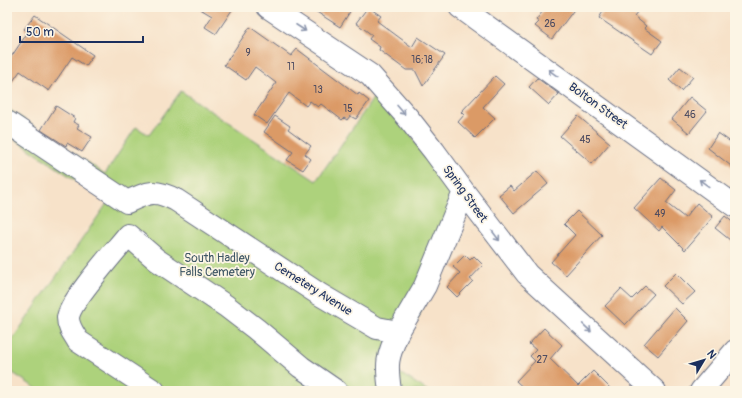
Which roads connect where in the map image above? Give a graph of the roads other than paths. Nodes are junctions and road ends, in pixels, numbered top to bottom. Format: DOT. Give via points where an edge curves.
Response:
graph roads {
  1 [pos="268,7"];
  2 [pos="460,7"];
  3 [pos="7,122"];
  4 [pos="464,192"];
  5 [pos="127,202"];
  6 [pos="735,206"];
  7 [pos="128,235"];
  8 [pos="398,332"];
  9 [pos="735,351"];
  10 [pos="154,391"];
  11 [pos="336,391"];
  12 [pos="390,391"];
  13 [pos="655,391"];
  14 [pos="701,391"];
  1 -- 4 [label="street, Spring Street, one-way" via="370,75 408,118"];
  6 -- 2 [label="street, Bolton Street, one-way"];
  3 -- 5 [label="street"];
  4 -- 8 [label="street" via="425,286"];
  4 -- 13 [label="street, Spring Street, one-way" via="527,274"];
  5 -- 7 [label="street" via="133,224"];
  5 -- 8 [label="street, Cemetery Avenue" via="149,192 176,200 319,294 377,328"];
  7 -- 10 [label="street" via="76,301 68,318 70,328 78,341"];
  7 -- 11 [label="street" via="157,260 226,306 301,367"];
  8 -- 12 [label="street" via="388,356"];
  9 -- 14 [label="street"];
}
